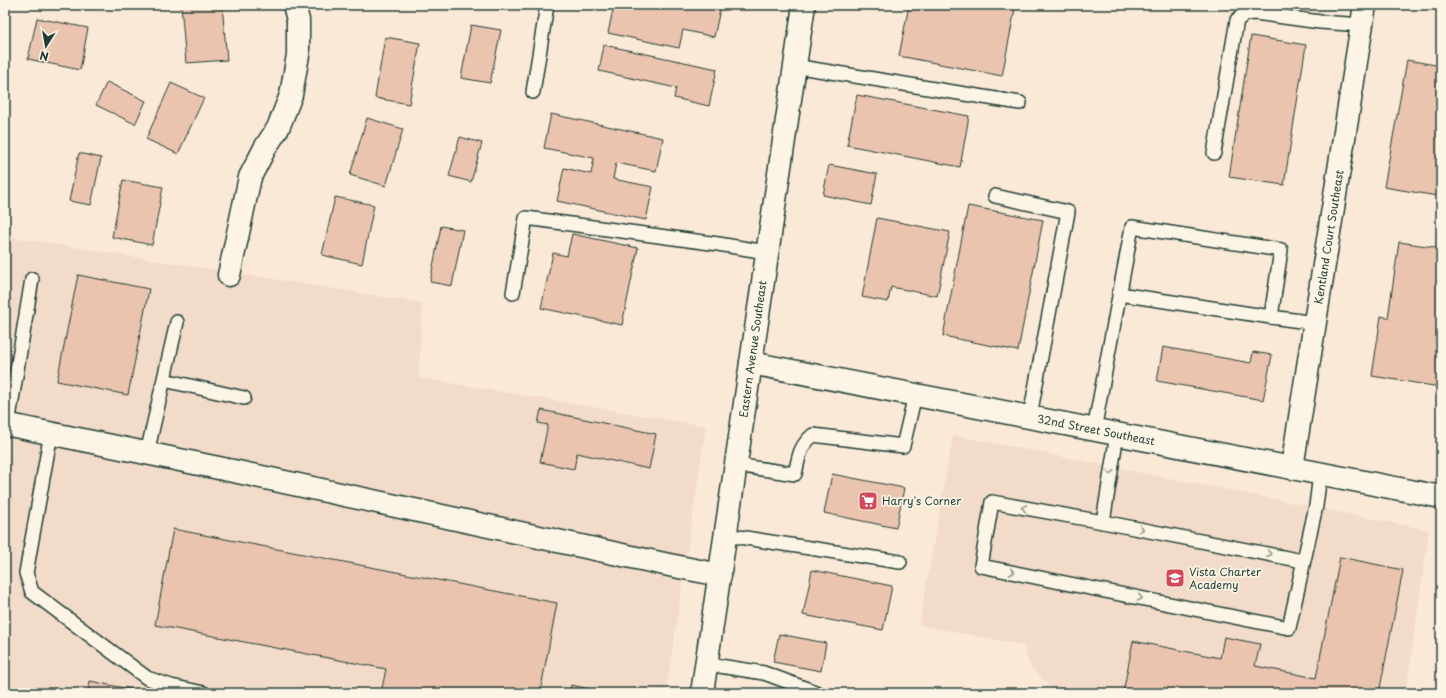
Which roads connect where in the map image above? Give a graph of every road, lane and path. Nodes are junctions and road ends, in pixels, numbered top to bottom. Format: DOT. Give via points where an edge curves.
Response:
graph roads {
  1 [pos="294,5"];
  2 [pos="547,5"];
  3 [pos="804,5"];
  4 [pos="1364,15"];
  5 [pos="794,66"];
  6 [pos="533,92"];
  7 [pos="1020,103"];
  8 [pos="1214,153"];
  9 [pos="995,196"];
  10 [pos="766,252"];
  11 [pos="230,275"];
  12 [pos="32,279"];
  13 [pos="513,293"];
  14 [pos="1119,294"];
  15 [pos="1271,317"];
  16 [pos="177,322"];
  17 [pos="1315,323"];
  18 [pos="751,363"];
  19 [pos="164,380"];
  20 [pos="915,395"];
  21 [pos="244,398"];
  22 [pos="1030,416"];
  23 [pos="6,424"];
  24 [pos="1094,430"];
  25 [pos="51,433"];
  26 [pos="1117,434"];
  27 [pos="147,453"];
  28 [pos="736,465"];
  29 [pos="1292,468"];
  30 [pos="1320,474"];
  31 [pos="1441,497"];
  32 [pos="1103,522"];
  33 [pos="726,535"];
  34 [pos="1304,561"];
  35 [pos="900,562"];
  36 [pos="720,575"];
  37 [pos="707,664"];
  38 [pos="204,693"];
  39 [pos="702,693"];
  40 [pos="818,693"];
  1 -- 11 [label="street" via="298,20 298,55 291,95 278,128 250,177"];
  2 -- 6 [label="lane"];
  3 -- 5 [label="street, Eastern Avenue Southeast"];
  4 -- 8 [label="lane" via="1320,22 1255,13 1245,14 1237,20"];
  4 -- 17 [label="street, Kentland Court Southeast"];
  5 -- 7 [label="lane"];
  5 -- 10 [label="street, Eastern Avenue Southeast"];
  9 -- 22 [label="lane" via="1068,212"];
  10 -- 13 [label="lane" via="526,218"];
  10 -- 18 [label="street, Eastern Avenue Southeast"];
  12 -- 23 [label="lane"];
  14 -- 15 [label="lane"];
  14 -- 15 [label="lane" via="1132,227 1281,250"];
  14 -- 24 [label="lane"];
  15 -- 17 [label="lane"];
  16 -- 19 [label="lane"];
  17 -- 29 [label="street, Kentland Court Southeast"];
  18 -- 20 [label="street, 32nd Street Southeast"];
  18 -- 28 [label="street, Eastern Avenue Southeast"];
  19 -- 21 [label="lane"];
  19 -- 27 [label="lane"];
  20 -- 22 [label="street, 32nd Street Southeast"];
  20 -- 28 [label="lane" via="903,446 813,435 804,442 795,474"];
  22 -- 24 [label="street, 32nd Street Southeast"];
  23 -- 25 [label="street"];
  24 -- 26 [label="street, 32nd Street Southeast"];
  25 -- 27 [label="street"];
  25 -- 38 [label="lane" via="26,573 32,592 147,678"];
  26 -- 29 [label="street, 32nd Street Southeast"];
  26 -- 32 [label="lane, one-way"];
  27 -- 36 [label="street"];
  28 -- 33 [label="street, Eastern Avenue Southeast"];
  29 -- 30 [label="street, 32nd Street Southeast"];
  30 -- 31 [label="street, 32nd Street Southeast"];
  30 -- 34 [label="lane"];
  32 -- 34 [label="lane, one-way"];
  32 -- 34 [label="lane, one-way" via="992,502 981,566 1289,628"];
  33 -- 35 [label="lane"];
  33 -- 36 [label="street, Eastern Avenue Southeast"];
  36 -- 37 [label="street, Eastern Avenue Southeast"];
  37 -- 39 [label="street, Eastern Avenue Southeast"];
  37 -- 40 [label="lane" via="764,673"];
}
